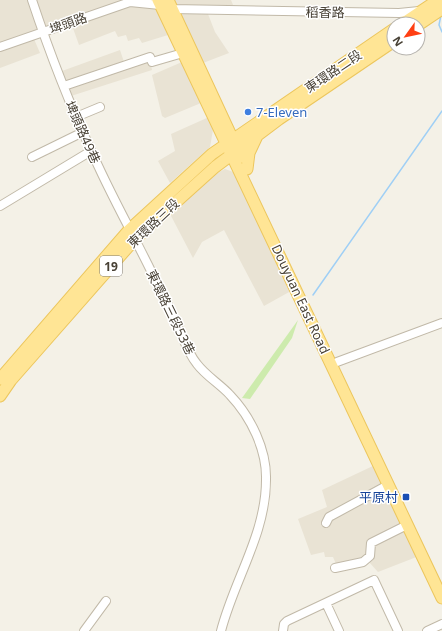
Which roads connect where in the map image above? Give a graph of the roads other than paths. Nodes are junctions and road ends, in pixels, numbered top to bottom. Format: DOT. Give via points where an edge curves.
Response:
graph roads {
  1 [pos="32,0"];
  2 [pos="165,3"];
  3 [pos="440,8"];
  4 [pos="420,11"];
  5 [pos="413,16"];
  6 [pos="426,19"];
  7 [pos="42,32"];
  8 [pos="386,35"];
  9 [pos="386,46"];
  10 [pos="0,47"];
  11 [pos="183,53"];
  12 [pos="64,86"];
  13 [pos="100,107"];
  14 [pos="76,117"];
  15 [pos="221,124"];
  16 [pos="255,130"];
  17 [pos="83,132"];
  18 [pos="232,147"];
  19 [pos="91,151"];
  20 [pos="212,154"];
  21 [pos="32,157"];
  22 [pos="215,167"];
  23 [pos="243,170"];
  24 [pos="0,206"];
  25 [pos="132,234"];
  26 [pos="442,323"];
  27 [pos="337,362"];
  28 [pos="0,379"];
  29 [pos="0,396"];
  30 [pos="388,485"];
  31 [pos="326,524"];
  32 [pos="407,525"];
  33 [pos="335,568"];
  34 [pos="442,585"];
  35 [pos="442,598"];
  36 [pos="106,602"];
  37 [pos="326,603"];
  38 [pos="442,624"];
  39 [pos="283,629"];
  40 [pos="84,631"];
  41 [pos="221,631"];
  42 [pos="339,631"];
  43 [pos="398,631"];
  44 [pos="427,631"];
  1 -- 7 [label="street, 埤頭路49巷"];
  2 -- 4 [label="street, 稻香路" via="400,13"];
  2 -- 7 [label="street, 埤頭路" via="130,2"];
  2 -- 11 [label="main road, Douyuan East Road"];
  2 -- 15 [label="main road, Douyuan East Road"];
  3 -- 4 [label="main road"];
  3 -- 6 [label="main road"];
  4 -- 5 [label="main road"];
  7 -- 10 [label="street, 埤頭路"];
  7 -- 12 [label="street, 埤頭路49巷"];
  8 -- 16 [label="main road, 東環路二段 / 19"];
  9 -- 16 [label="main road, 東環路二段 / 19"];
  11 -- 12 [label="street" via="152,62 150,57"];
  11 -- 15 [label="main road, Douyuan East Road"];
  12 -- 14 [label="street, 埤頭路49巷"];
  13 -- 14 [label="street"];
  14 -- 17 [label="street, 埤頭路49巷"];
  15 -- 16 [label="main road"];
  15 -- 18 [label="main road, Douyuan East Road"];
  15 -- 20 [label="main road"];
  16 -- 18 [label="main road, 東環路二段 / 19"];
  16 -- 23 [label="main road"];
  17 -- 19 [label="street, 埤頭路49巷"];
  17 -- 21 [label="street"];
  18 -- 20 [label="main road, 東環路三段 / 19"];
  18 -- 22 [label="main road, 東環路三段 / 19"];
  18 -- 23 [label="main road, Douyuan East Road"];
  19 -- 24 [label="street"];
  19 -- 25 [label="street, 埤頭路49巷"];
  20 -- 25 [label="main road, 東環路三段 / 19"];
  22 -- 23 [label="main road" via="230,166"];
  22 -- 25 [label="main road, 東環路三段 / 19"];
  23 -- 27 [label="main road, Douyuan East Road"];
  23 -- 30 [label="main road, Douyuan East Road"];
  25 -- 28 [label="main road, 東環路三段 / 19"];
  25 -- 29 [label="main road, 東環路三段 / 19"];
  25 -- 41 [label="street, 東環路三段53巷" via="174,316 190,354 197,365 241,407 264,455 266,481 252,552 236,585"];
  26 -- 27 [label="street"];
  27 -- 34 [label="main road, Douyuan East Road"];
  30 -- 31 [label="street" via="329,517"];
  30 -- 32 [label="main road, Douyuan East Road"];
  32 -- 33 [label="street" via="372,544 370,556 363,562"];
  32 -- 35 [label="main road, Douyuan East Road"];
  36 -- 40 [label="street"];
  37 -- 39 [label="street" via="288,621"];
  37 -- 42 [label="street"];
  37 -- 43 [label="street" via="374,580"];
  38 -- 44 [label="street"];
}
